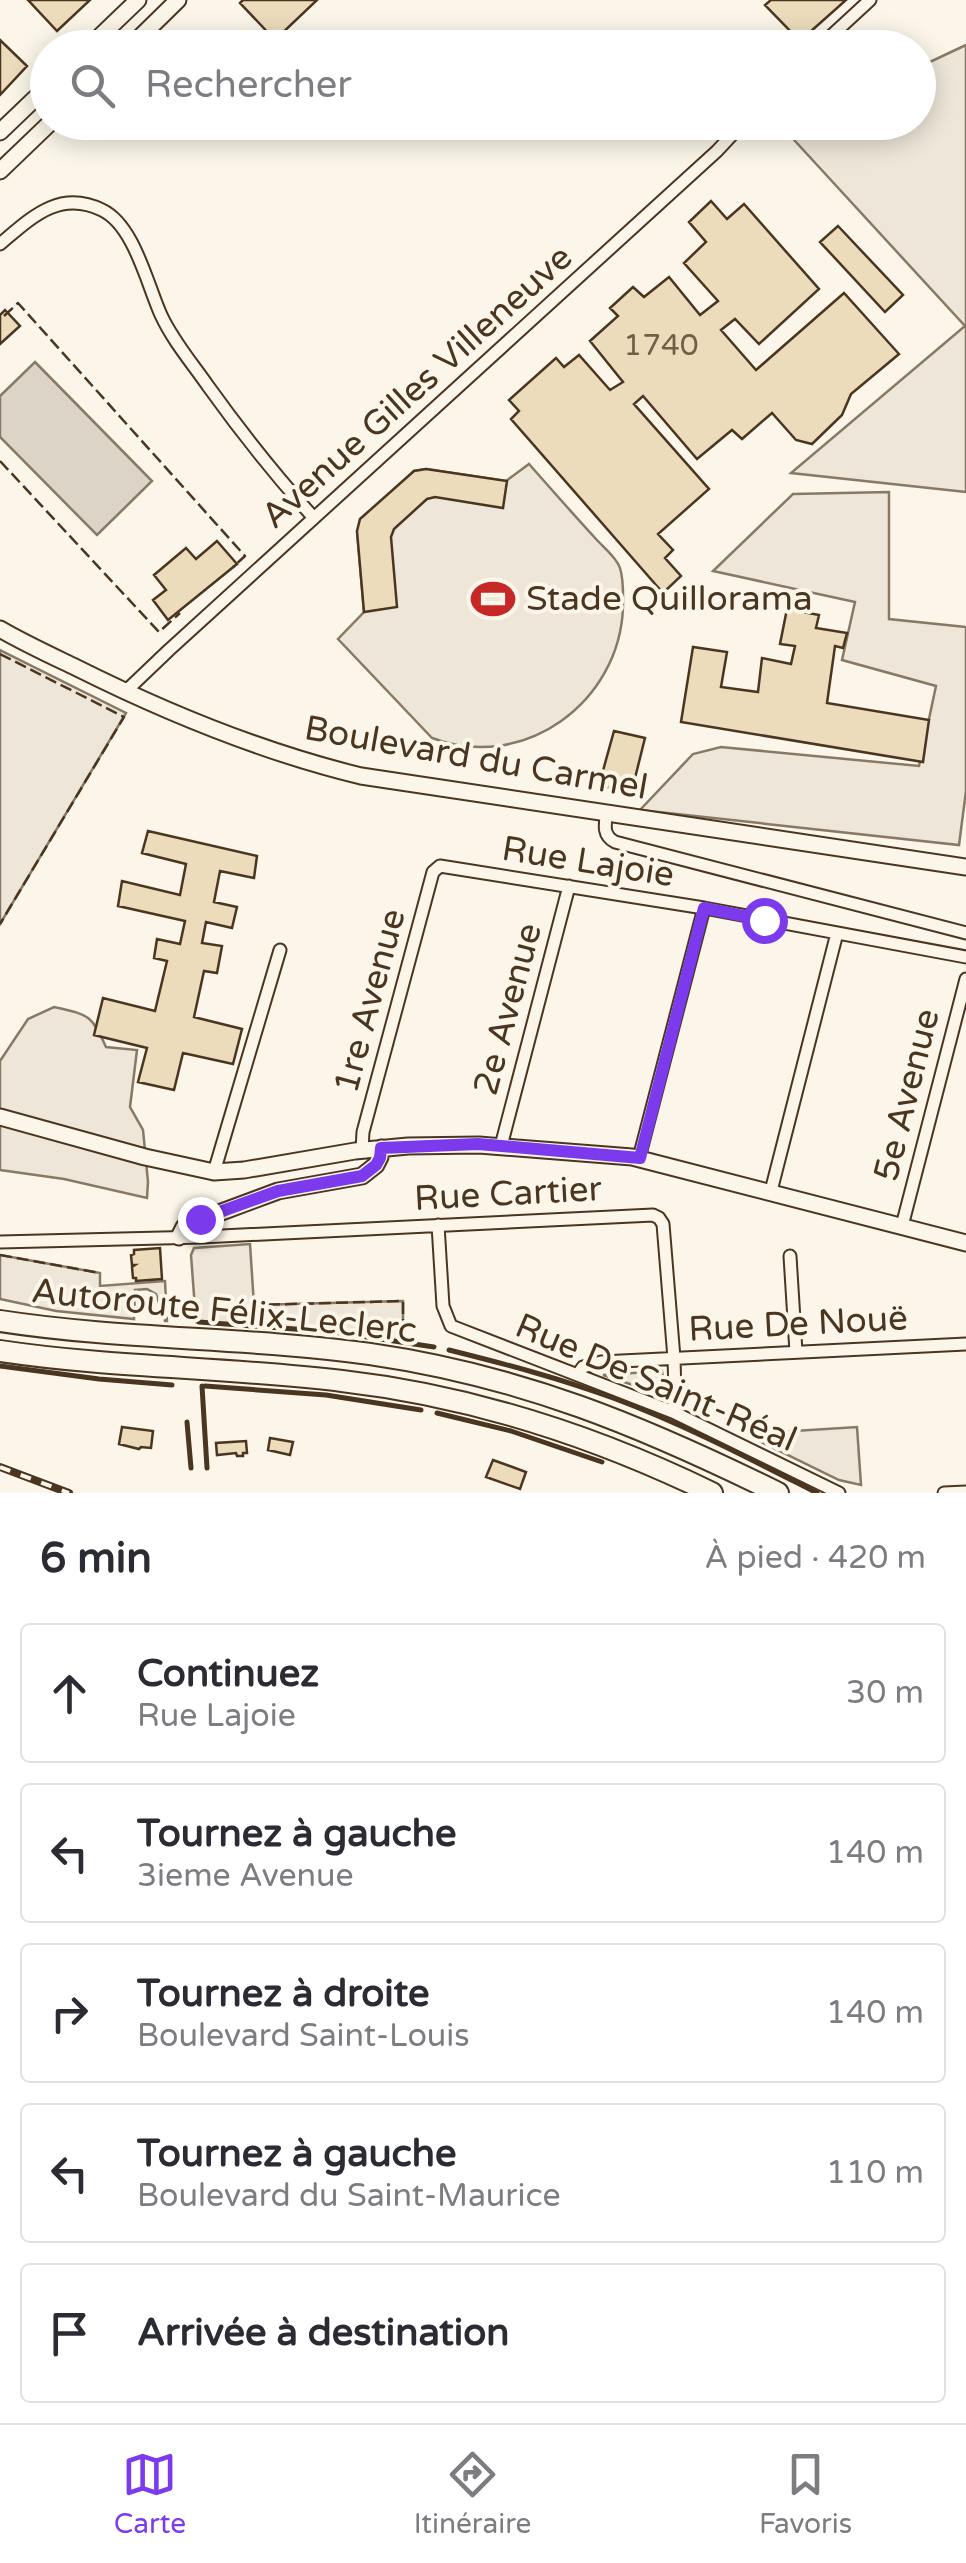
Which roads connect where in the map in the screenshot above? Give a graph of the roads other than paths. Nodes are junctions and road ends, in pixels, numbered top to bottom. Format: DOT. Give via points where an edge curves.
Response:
graph roads {
  1 [pos="138,0"];
  2 [pos="178,0"];
  3 [pos="870,0"];
  4 [pos="107,30"];
  5 [pos="147,30"];
  6 [pos="838,30"];
  7 [pos="30,103"];
  8 [pos="0,132"];
  9 [pos="32,140"];
  10 [pos="726,140"];
  11 [pos="0,171"];
  12 [pos="0,244"];
  13 [pos="314,518"];
  14 [pos="0,629"];
  15 [pos="125,692"];
  16 [pos="606,812"];
  17 [pos="437,867"];
  18 [pos="966,867"];
  19 [pos="569,886"];
  20 [pos="704,908"];
  21 [pos="837,933"];
  22 [pos="966,933"];
  23 [pos="280,950"];
  24 [pos="966,957"];
  25 [pos="966,979"];
  26 [pos="0,1116"];
  27 [pos="501,1146"];
  28 [pos="381,1148"];
  29 [pos="362,1150"];
  30 [pos="640,1158"];
  31 [pos="214,1172"];
  32 [pos="771,1191"];
  33 [pos="438,1225"];
  34 [pos="902,1226"];
  35 [pos="179,1237"];
  36 [pos="0,1242"];
  37 [pos="966,1243"];
  38 [pos="790,1256"];
  39 [pos="0,1321"];
  40 [pos="966,1344"];
  41 [pos="0,1351"];
  42 [pos="796,1352"];
  43 [pos="674,1358"];
  44 [pos="578,1374"];
  45 [pos="672,1412"];
  46 [pos="966,1492"];
  47 [pos="712,1493"];
  48 [pos="778,1493"];
  49 [pos="839,1493"];
  50 [pos="944,1493"];
  1 -- 4 [label="street"];
  2 -- 5 [label="street"];
  3 -- 6 [label="street"];
  7 -- 8 [label="street"];
  9 -- 11 [label="street"];
  10 -- 13 [label="street, Avenue Gilles Villeneuve"];
  12 -- 13 [label="street" via="61,202 114,217 172,335 243,435"];
  13 -- 15 [label="street, Avenue Gilles Villeneuve"];
  14 -- 15 [label="street, Boulevard du Carmel"];
  15 -- 16 [label="street, Boulevard du Carmel" via="260,747 361,776"];
  16 -- 18 [label="street, Boulevard du Carmel"];
  16 -- 22 [label="street" via="606,832 615,842"];
  17 -- 19 [label="street, Rue Lajoie"];
  17 -- 29 [label="street, 1re Avenue"];
  19 -- 20 [label="street, Rue Lajoie"];
  19 -- 27 [label="street, 2e Avenue"];
  20 -- 21 [label="street, Rue Lajoie"];
  20 -- 30 [label="street"];
  21 -- 24 [label="street, Rue Lajoie"];
  21 -- 32 [label="street"];
  23 -- 31 [label="street"];
  25 -- 34 [label="street, 5e Avenue"];
  26 -- 31 [label="street"];
  27 -- 28 [label="street"];
  27 -- 30 [label="street"];
  28 -- 29 [label="street"];
  28 -- 35 [label="street" via="365,1175 259,1197 192,1222"];
  29 -- 31 [label="street"];
  30 -- 32 [label="street"];
  32 -- 34 [label="street"];
  33 -- 35 [label="street, Rue Cartier"];
  33 -- 43 [label="street, Rue Cartier" via="658,1217"];
  33 -- 44 [label="street, Rue De Saint-Réal" via="443,1306 452,1326"];
  34 -- 37 [label="street"];
  35 -- 36 [label="street, Rue Cartier"];
  38 -- 42 [label="street"];
  39 -- 48 [label="highway, Autoroute Félix-Leclerc" via="366,1354 500,1380 631,1424"];
  40 -- 42 [label="street, Rue De Nouë"];
  41 -- 47 [label="highway, Autoroute Félix-Leclerc" via="426,1394 590,1440"];
  42 -- 43 [label="street, Rue De Nouë"];
  43 -- 44 [label="street, Rue De Nouë" via="593,1363"];
  43 -- 45 [label="street"];
  44 -- 45 [label="street, Rue De Saint-Réal"];
  45 -- 49 [label="street, Rue De Saint-Réal"];
  46 -- 50 [label="street"];
}
